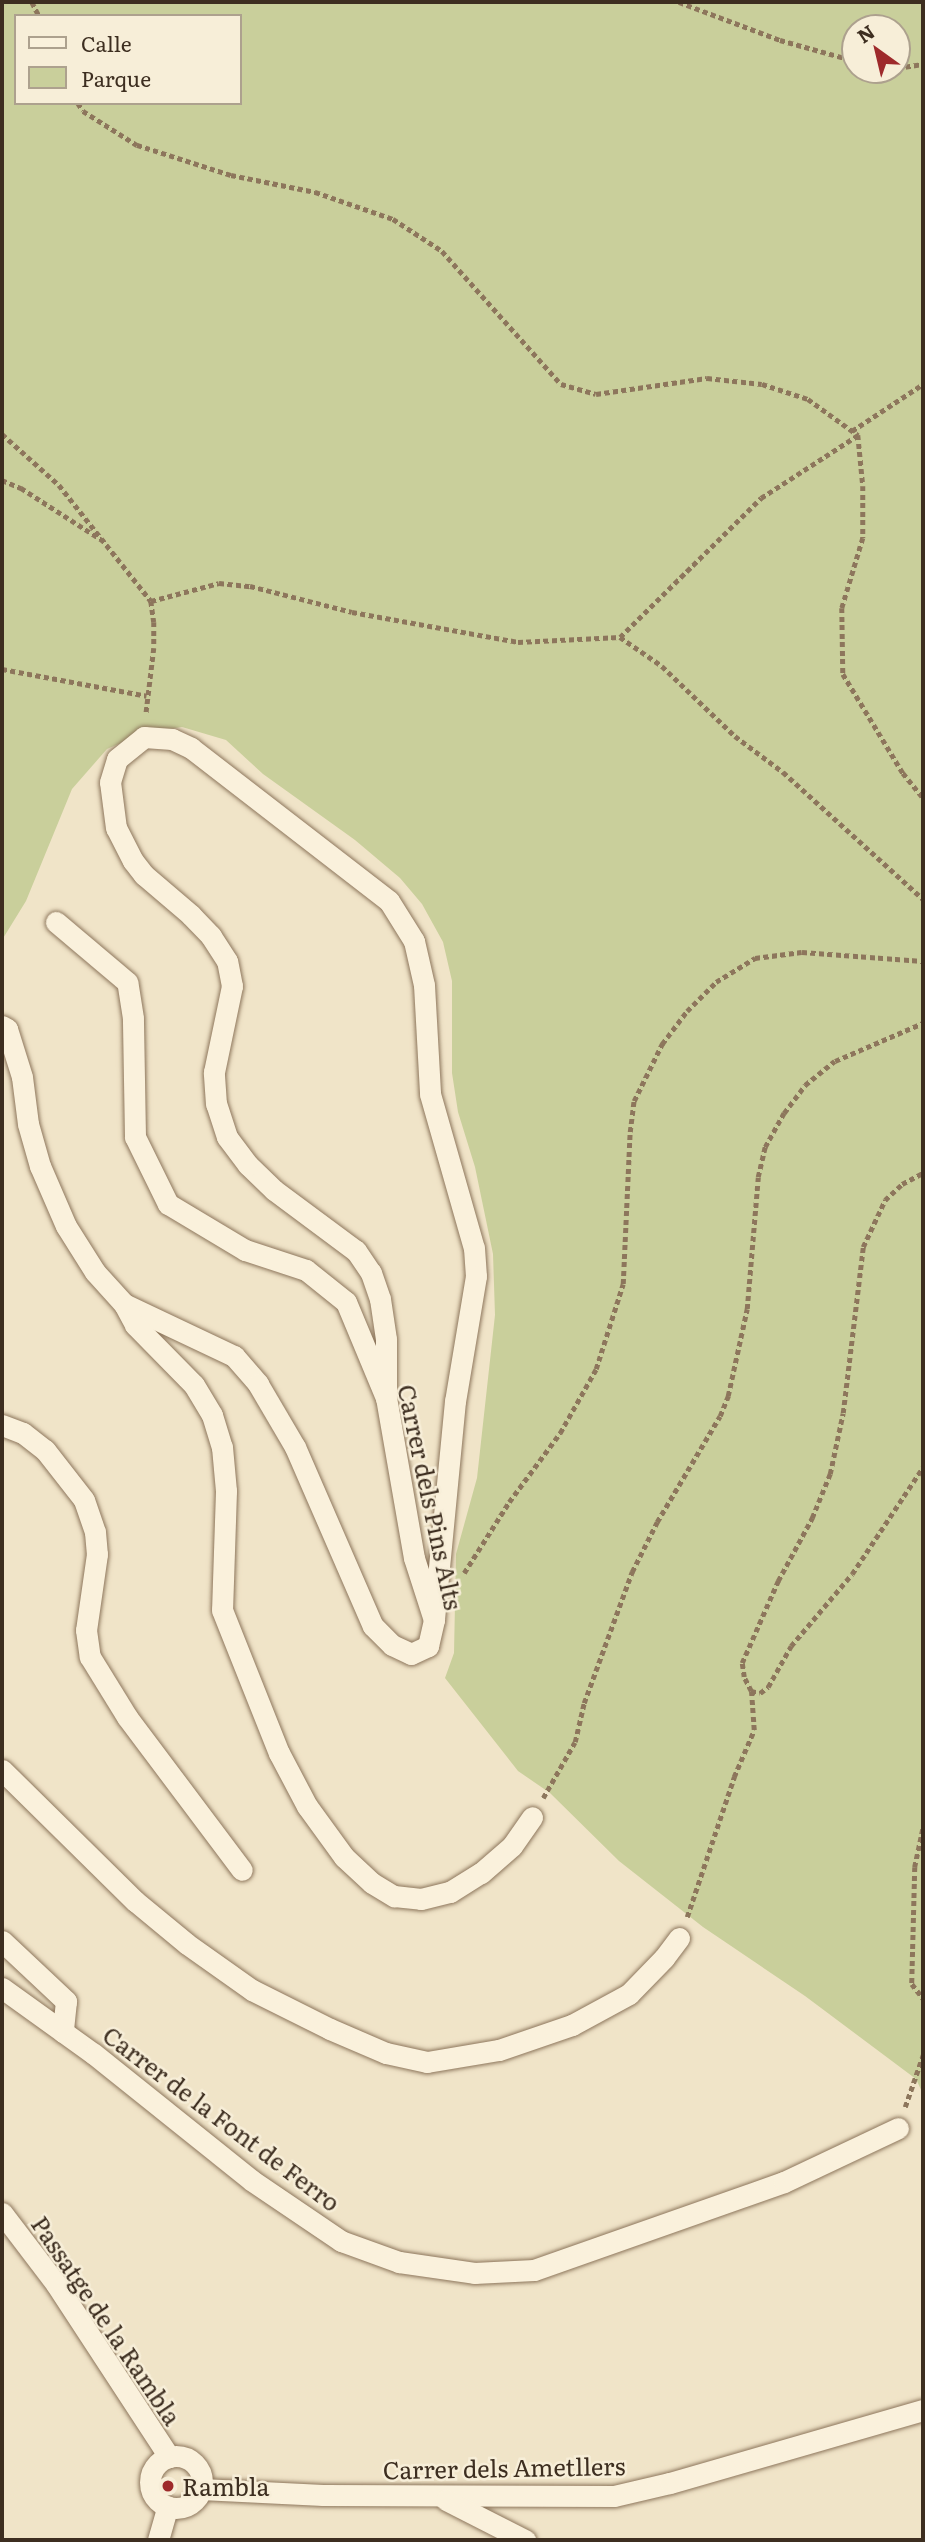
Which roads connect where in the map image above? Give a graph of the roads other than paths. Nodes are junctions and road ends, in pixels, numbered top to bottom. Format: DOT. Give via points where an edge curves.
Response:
graph roads {
  1 [pos="56,922"];
  2 [pos="2,1026"];
  3 [pos="124,1304"];
  4 [pos="386,1398"];
  5 [pos="2,1425"];
  6 [pos="434,1619"];
  7 [pos="2,1770"];
  8 [pos="532,1817"];
  9 [pos="242,1870"];
  10 [pos="679,1938"];
  11 [pos="2,1941"];
  12 [pos="2,1988"];
  13 [pos="63,2032"];
  14 [pos="898,2128"];
  15 [pos="2,2213"];
  16 [pos="923,2410"];
  17 [pos="169,2457"];
  18 [pos="201,2489"];
  19 [pos="437,2496"];
  20 [pos="168,2506"];
  21 [pos="158,2540"];
  22 [pos="525,2540"];
  1 -- 4 [label="street, Carrer dels Pins Alts" via="127,982 133,1018 135,1137 168,1204 245,1250 306,1270 346,1302"];
  2 -- 3 [label="street, Carrer dels Pins Alts" via="22,1077 40,1166 66,1226 95,1272"];
  3 -- 6 [label="street, Carrer dels Pins Alts" via="233,1356 258,1384 295,1447 373,1626 392,1645 411,1654 428,1646"];
  3 -- 8 [label="street" via="135,1325 194,1385 212,1415 222,1447 226,1491 222,1610 279,1753 307,1806 344,1857 394,1896 421,1899 450,1892 481,1873 512,1846"];
  4 -- 6 [label="street, Carrer dels Pins Alts" via="414,1558"];
  4 -- 6 [label="street" via="386,1339 371,1273 356,1251 274,1190 227,1137 216,1104 214,1072 232,986 227,961 198,922 132,861 116,828 110,782 117,759 144,737 172,739 191,748 388,901 414,941 424,985 430,1094 474,1248 476,1276 455,1401"];
  5 -- 9 [label="street" via="23,1433 45,1450 84,1500 97,1554 86,1630 90,1657 127,1717"];
  7 -- 10 [label="street" via="135,1900 187,1944 252,1990 386,2053 427,2062 499,2050 572,2025 629,1994"];
  11 -- 13 [label="street" via="66,2001"];
  12 -- 13 [label="street, Carrer de la Font de Ferro"];
  13 -- 14 [label="street, Carrer de la Font de Ferro" via="251,2180 341,2241 399,2262 474,2273 534,2270 612,2245 784,2182"];
  15 -- 17 [label="street, Passatge de la Rambla" via="56,2284"];
  16 -- 19 [label="street, Carrer dels Ametllers" via="614,2496"];
  17 -- 18 [label="street" via="184,2457 197,2466"];
  17 -- 20 [label="street" via="156,2466 150,2482 155,2497"];
  18 -- 19 [label="street, Carrer dels Ametllers"];
  18 -- 20 [label="street" via="191,2503"];
  19 -- 22 [label="street"];
  20 -- 21 [label="street"];
}
